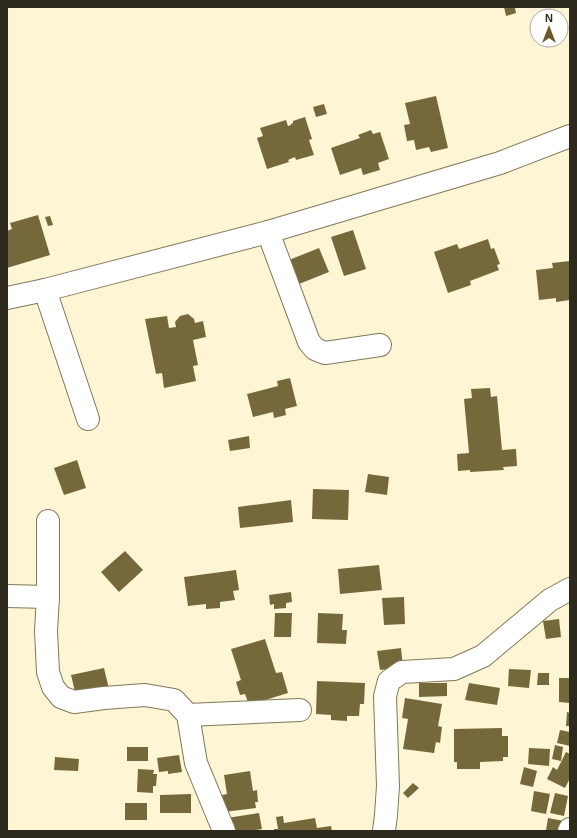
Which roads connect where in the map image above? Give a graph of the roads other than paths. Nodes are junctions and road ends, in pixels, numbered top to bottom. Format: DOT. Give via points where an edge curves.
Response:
graph roads {
  1 [pos="570,136"];
  2 [pos="268,232"];
  3 [pos="45,290"];
  4 [pos="7,298"];
  5 [pos="380,345"];
  6 [pos="88,419"];
  7 [pos="48,521"];
  8 [pos="570,589"];
  9 [pos="7,596"];
  10 [pos="48,597"];
  11 [pos="300,710"];
  12 [pos="188,715"];
  13 [pos="224,831"];
  14 [pos="384,831"];
  1 -- 2 [label="street" via="500,163"];
  2 -- 3 [label="street"];
  2 -- 5 [label="street" via="315,350 325,352"];
  3 -- 4 [label="street"];
  3 -- 6 [label="street"];
  7 -- 10 [label="street"];
  8 -- 14 [label="street" via="550,600 483,656 454,669 402,672 389,681 385,696 388,786"];
  9 -- 10 [label="street"];
  10 -- 12 [label="street" via="48,672 53,687 62,697 74,702 145,695 174,700"];
  11 -- 12 [label="street"];
  12 -- 13 [label="street" via="196,763"];
}
